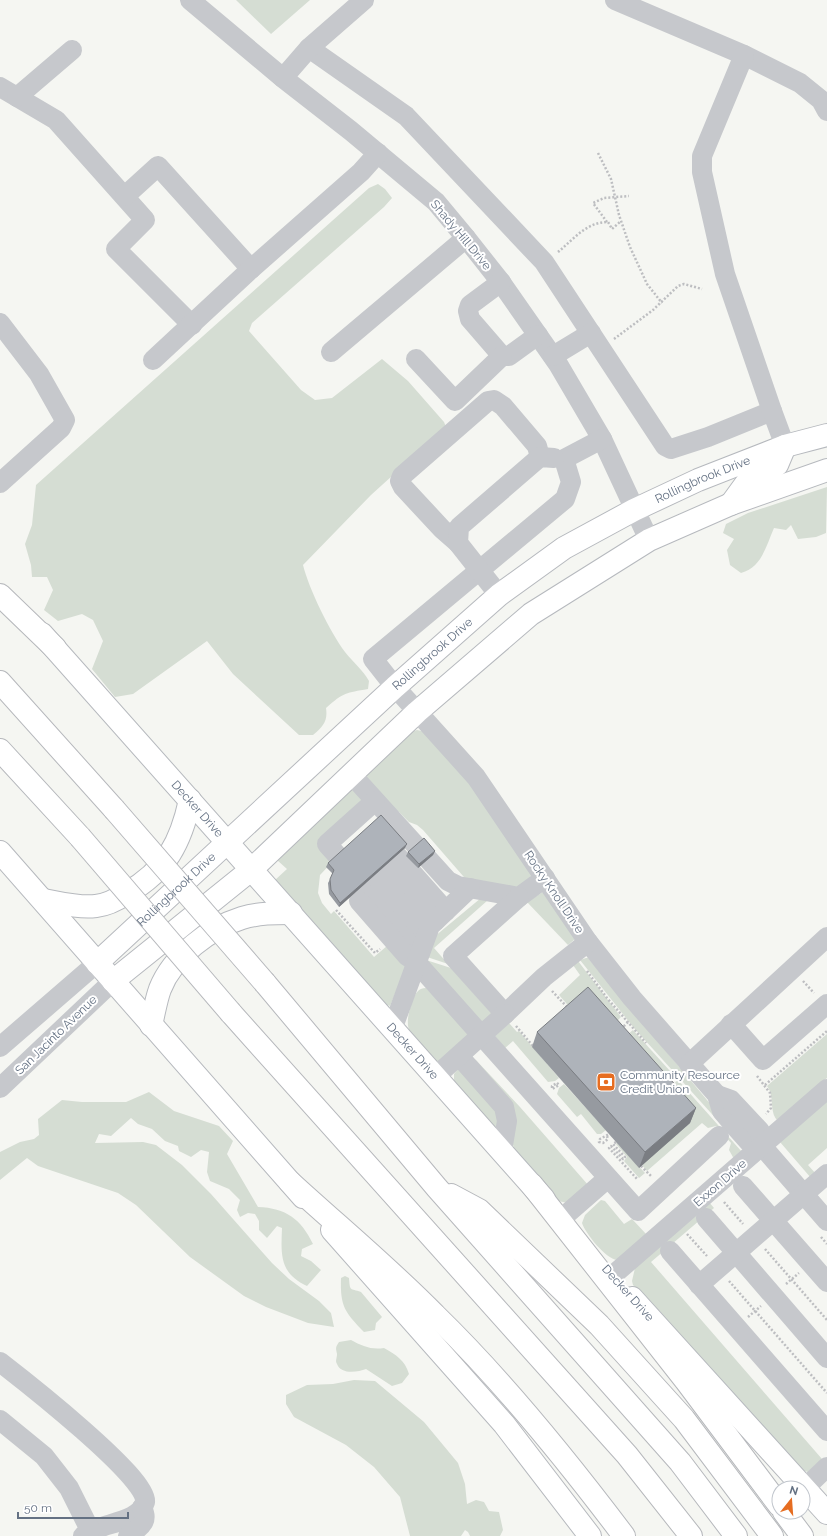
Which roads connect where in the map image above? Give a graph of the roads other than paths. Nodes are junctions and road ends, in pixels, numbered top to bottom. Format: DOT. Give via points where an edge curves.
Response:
graph roads {
  1 [pos="190,0"];
  2 [pos="364,0"];
  3 [pos="615,0"];
  4 [pos="309,48"];
  5 [pos="72,50"];
  6 [pos="744,55"];
  7 [pos="283,78"];
  8 [pos="0,87"];
  9 [pos="17,97"];
  10 [pos="827,112"];
  11 [pos="378,153"];
  12 [pos="125,196"];
  13 [pos="466,238"];
  14 [pos="251,269"];
  15 [pos="501,282"];
  16 [pos="0,323"];
  17 [pos="192,325"];
  18 [pos="591,333"];
  19 [pos="538,335"];
  20 [pos="331,352"];
  21 [pos="502,356"];
  22 [pos="553,356"];
  23 [pos="416,359"];
  24 [pos="153,360"];
  25 [pos="772,411"];
  26 [pos="827,436"];
  27 [pos="602,439"];
  28 [pos="785,446"];
  29 [pos="540,457"];
  30 [pos="564,459"];
  31 [pos="827,470"];
  32 [pos="0,483"];
  33 [pos="731,504"];
  34 [pos="634,510"];
  35 [pos="649,540"];
  36 [pos="458,543"];
  37 [pos="478,570"];
  38 [pos="0,586"];
  39 [pos="0,595"];
  40 [pos="499,595"];
  41 [pos="55,648"];
  42 [pos="0,682"];
  43 [pos="395,687"];
  44 [pos="417,712"];
  45 [pos="0,750"];
  46 [pos="352,775"];
  47 [pos="190,800"];
  48 [pos="353,821"];
  49 [pos="228,842"];
  50 [pos="0,852"];
  51 [pos="252,868"];
  52 [pos="545,878"];
  53 [pos="470,888"];
  54 [pos="519,897"];
  55 [pos="44,900"];
  56 [pos="358,901"];
  57 [pos="291,913"];
  58 [pos="432,929"];
  59 [pos="827,937"];
  60 [pos="588,942"];
  61 [pos="97,963"];
  62 [pos="113,981"];
  63 [pos="823,1001"];
  64 [pos="505,1014"];
  65 [pos="732,1024"];
  66 [pos="151,1025"];
  67 [pos="393,1028"];
  68 [pos="482,1035"];
  69 [pos="0,1047"];
  70 [pos="459,1056"];
  71 [pos="689,1064"];
  72 [pos="436,1076"];
  73 [pos="0,1088"];
  74 [pos="827,1090"];
  75 [pos="719,1136"];
  76 [pos="762,1146"];
  77 [pos="502,1151"];
  78 [pos="827,1174"];
  79 [pos="608,1178"];
  80 [pos="290,1182"];
  81 [pos="532,1185"];
  82 [pos="743,1186"];
  83 [pos="437,1188"];
  84 [pos="804,1194"];
  85 [pos="561,1218"];
  86 [pos="706,1218"];
  87 [pos="774,1220"];
  88 [pos="827,1221"];
  89 [pos="670,1251"];
  90 [pos="736,1253"];
  91 [pos="612,1276"];
  92 [pos="827,1282"];
  93 [pos="699,1285"];
  94 [pos="827,1358"];
  95 [pos="0,1362"];
  96 [pos="0,1420"];
  97 [pos="827,1431"];
  98 [pos="627,1455"];
  99 [pos="827,1467"];
  100 [pos="798,1480"];
  101 [pos="811,1482"];
  102 [pos="771,1494"];
  103 [pos="811,1495"];
  104 [pos="142,1507"];
  105 [pos="827,1513"];
  106 [pos="790,1520"];
  107 [pos="87,1533"];
  108 [pos="128,1536"];
  109 [pos="590,1536"];
  110 [pos="624,1536"];
  111 [pos="682,1536"];
  112 [pos="691,1536"];
  113 [pos="736,1536"];
  114 [pos="772,1536"];
  115 [pos="802,1536"];
  1 -- 7 [label="street, Shady Hill Drive"];
  2 -- 4 [label="street"];
  3 -- 6 [label="street"];
  4 -- 7 [label="street"];
  4 -- 18 [label="street" via="406,116 544,262"];
  5 -- 9 [label="street"];
  6 -- 10 [label="street" via="800,83 820,100"];
  6 -- 25 [label="street" via="702,156 702,172 725,274"];
  7 -- 11 [label="street, Shady Hill Drive"];
  8 -- 9 [label="street"];
  9 -- 12 [label="street" via="56,120"];
  11 -- 13 [label="street, Shady Hill Drive" via="436,202"];
  11 -- 14 [label="street" via="361,172"];
  12 -- 14 [label="street" via="158,166"];
  12 -- 17 [label="street" via="145,220 116,249"];
  13 -- 15 [label="street, Shady Hill Drive"];
  13 -- 20 [label="street"];
  14 -- 17 [label="street"];
  15 -- 19 [label="street, Shady Hill Drive"];
  15 -- 21 [label="street" via="470,306 468,312 470,319"];
  16 -- 32 [label="street" via="39,374 65,420 62,428"];
  17 -- 24 [label="street"];
  18 -- 22 [label="street"];
  18 -- 25 [label="street" via="664,446 670,448 708,437"];
  19 -- 21 [label="street" via="509,356"];
  19 -- 22 [label="street, Shady Hill Drive"];
  21 -- 23 [label="street" via="455,401"];
  22 -- 27 [label="street, Shady Hill Drive"];
  25 -- 28 [label="street"];
  26 -- 28 [label="main road, Rollingbrook Drive"];
  27 -- 30 [label="street"];
  27 -- 34 [label="street, Shady Hill Drive"];
  28 -- 33 [label="main road" via="777,465 746,482"];
  28 -- 34 [label="main road, Rollingbrook Drive" via="698,480"];
  29 -- 30 [label="street"];
  29 -- 36 [label="street" via="459,527"];
  29 -- 36 [label="street" via="537,446 503,406 494,400 488,401 402,476 400,481 403,487"];
  30 -- 37 [label="street" via="571,482 565,499"];
  31 -- 33 [label="main road"];
  33 -- 35 [label="main road"];
  34 -- 35 [label="street, Shady Hill Drive"];
  34 -- 40 [label="main road, Rollingbrook Drive" via="564,548"];
  35 -- 44 [label="main road" via="531,614"];
  36 -- 37 [label="street"];
  37 -- 40 [label="street"];
  37 -- 43 [label="street, Rocky Knoll Drive" via="373,659"];
  38 -- 41 [label="main road, Decker Drive"];
  39 -- 41 [label="main road"];
  40 -- 43 [label="main road, Rollingbrook Drive"];
  41 -- 47 [label="main road, Decker Drive"];
  42 -- 83 [label="main road, bridge" via="265,983"];
  43 -- 44 [label="street, Rocky Knoll Drive"];
  43 -- 49 [label="main road, Rollingbrook Drive"];
  44 -- 46 [label="main road"];
  44 -- 52 [label="street, Rocky Knoll Drive" via="476,777"];
  45 -- 98 [label="main road, bridge"];
  46 -- 48 [label="street"];
  46 -- 51 [label="main road"];
  47 -- 49 [label="main road, Decker Drive"];
  47 -- 55 [label="main road" via="185,824 175,848 160,868 142,885 120,898 96,906"];
  48 -- 53 [label="street" via="448,882"];
  48 -- 58 [label="street"];
  48 -- 58 [label="street"];
  49 -- 51 [label="main road, Decker Drive"];
  49 -- 61 [label="main road, Rollingbrook Drive"];
  50 -- 55 [label="main road"];
  51 -- 57 [label="main road, Decker Drive"];
  51 -- 62 [label="main road"];
  52 -- 54 [label="street"];
  52 -- 60 [label="street, Rocky Knoll Drive"];
  53 -- 54 [label="street"];
  53 -- 58 [label="street"];
  54 -- 64 [label="street" via="453,956"];
  55 -- 61 [label="main road"];
  56 -- 58 [label="street" via="407,956"];
  57 -- 66 [label="main road" via="264,913 226,924 188,950 160,988"];
  57 -- 67 [label="main road, Decker Drive"];
  58 -- 67 [label="street"];
  58 -- 68 [label="street"];
  59 -- 65 [label="street"];
  60 -- 64 [label="street" via="544,977"];
  60 -- 71 [label="street, Rocky Knoll Drive"];
  61 -- 62 [label="main road"];
  61 -- 69 [label="street, San Jacinto Avenue"];
  62 -- 66 [label="main road"];
  62 -- 73 [label="street, San Jacinto Avenue"];
  63 -- 65 [label="street" via="763,1060"];
  64 -- 68 [label="street"];
  65 -- 71 [label="street"];
  66 -- 80 [label="main road"];
  67 -- 72 [label="main road, Decker Drive"];
  68 -- 70 [label="street"];
  68 -- 79 [label="street"];
  70 -- 72 [label="street"];
  70 -- 77 [label="street" via="504,1108 507,1121"];
  71 -- 76 [label="street, Rocky Knoll Drive" via="717,1095 722,1111 749,1142"];
  72 -- 77 [label="main road, Decker Drive"];
  74 -- 76 [label="street, Exxon Drive"];
  75 -- 79 [label="street" via="638,1211"];
  76 -- 84 [label="street"];
  76 -- 91 [label="street, Exxon Drive"];
  77 -- 81 [label="main road, Decker Drive"];
  78 -- 84 [label="street"];
  79 -- 85 [label="street"];
  80 -- 109 [label="main road" via="504,1424"];
  80 -- 110 [label="main road" via="435,1314 492,1375"];
  81 -- 85 [label="main road, Decker Drive"];
  81 -- 102 [label="main road" via="686,1381"];
  82 -- 87 [label="street"];
  83 -- 113 [label="main road" via="680,1462"];
  83 -- 114 [label="main road" via="479,1210 599,1325 684,1419"];
  84 -- 87 [label="street"];
  84 -- 88 [label="street"];
  85 -- 91 [label="main road, Decker Drive"];
  86 -- 90 [label="street"];
  87 -- 90 [label="street"];
  87 -- 92 [label="street"];
  89 -- 93 [label="street"];
  90 -- 93 [label="street"];
  90 -- 94 [label="street"];
  91 -- 100 [label="main road, Decker Drive"];
  93 -- 97 [label="street"];
  95 -- 104 [label="street" via="64,1412 125,1470 144,1494"];
  96 -- 107 [label="street" via="44,1456 69,1488"];
  98 -- 111 [label="main road"];
  98 -- 112 [label="main road"];
  99 -- 101 [label="street"];
  103 -- 105 [label="main road, Decker Drive"];
  104 -- 107 [label="street" via="136,1515"];
  104 -- 108 [label="street" via="145,1521"];
  106 -- 115 [label="main road"];
}
